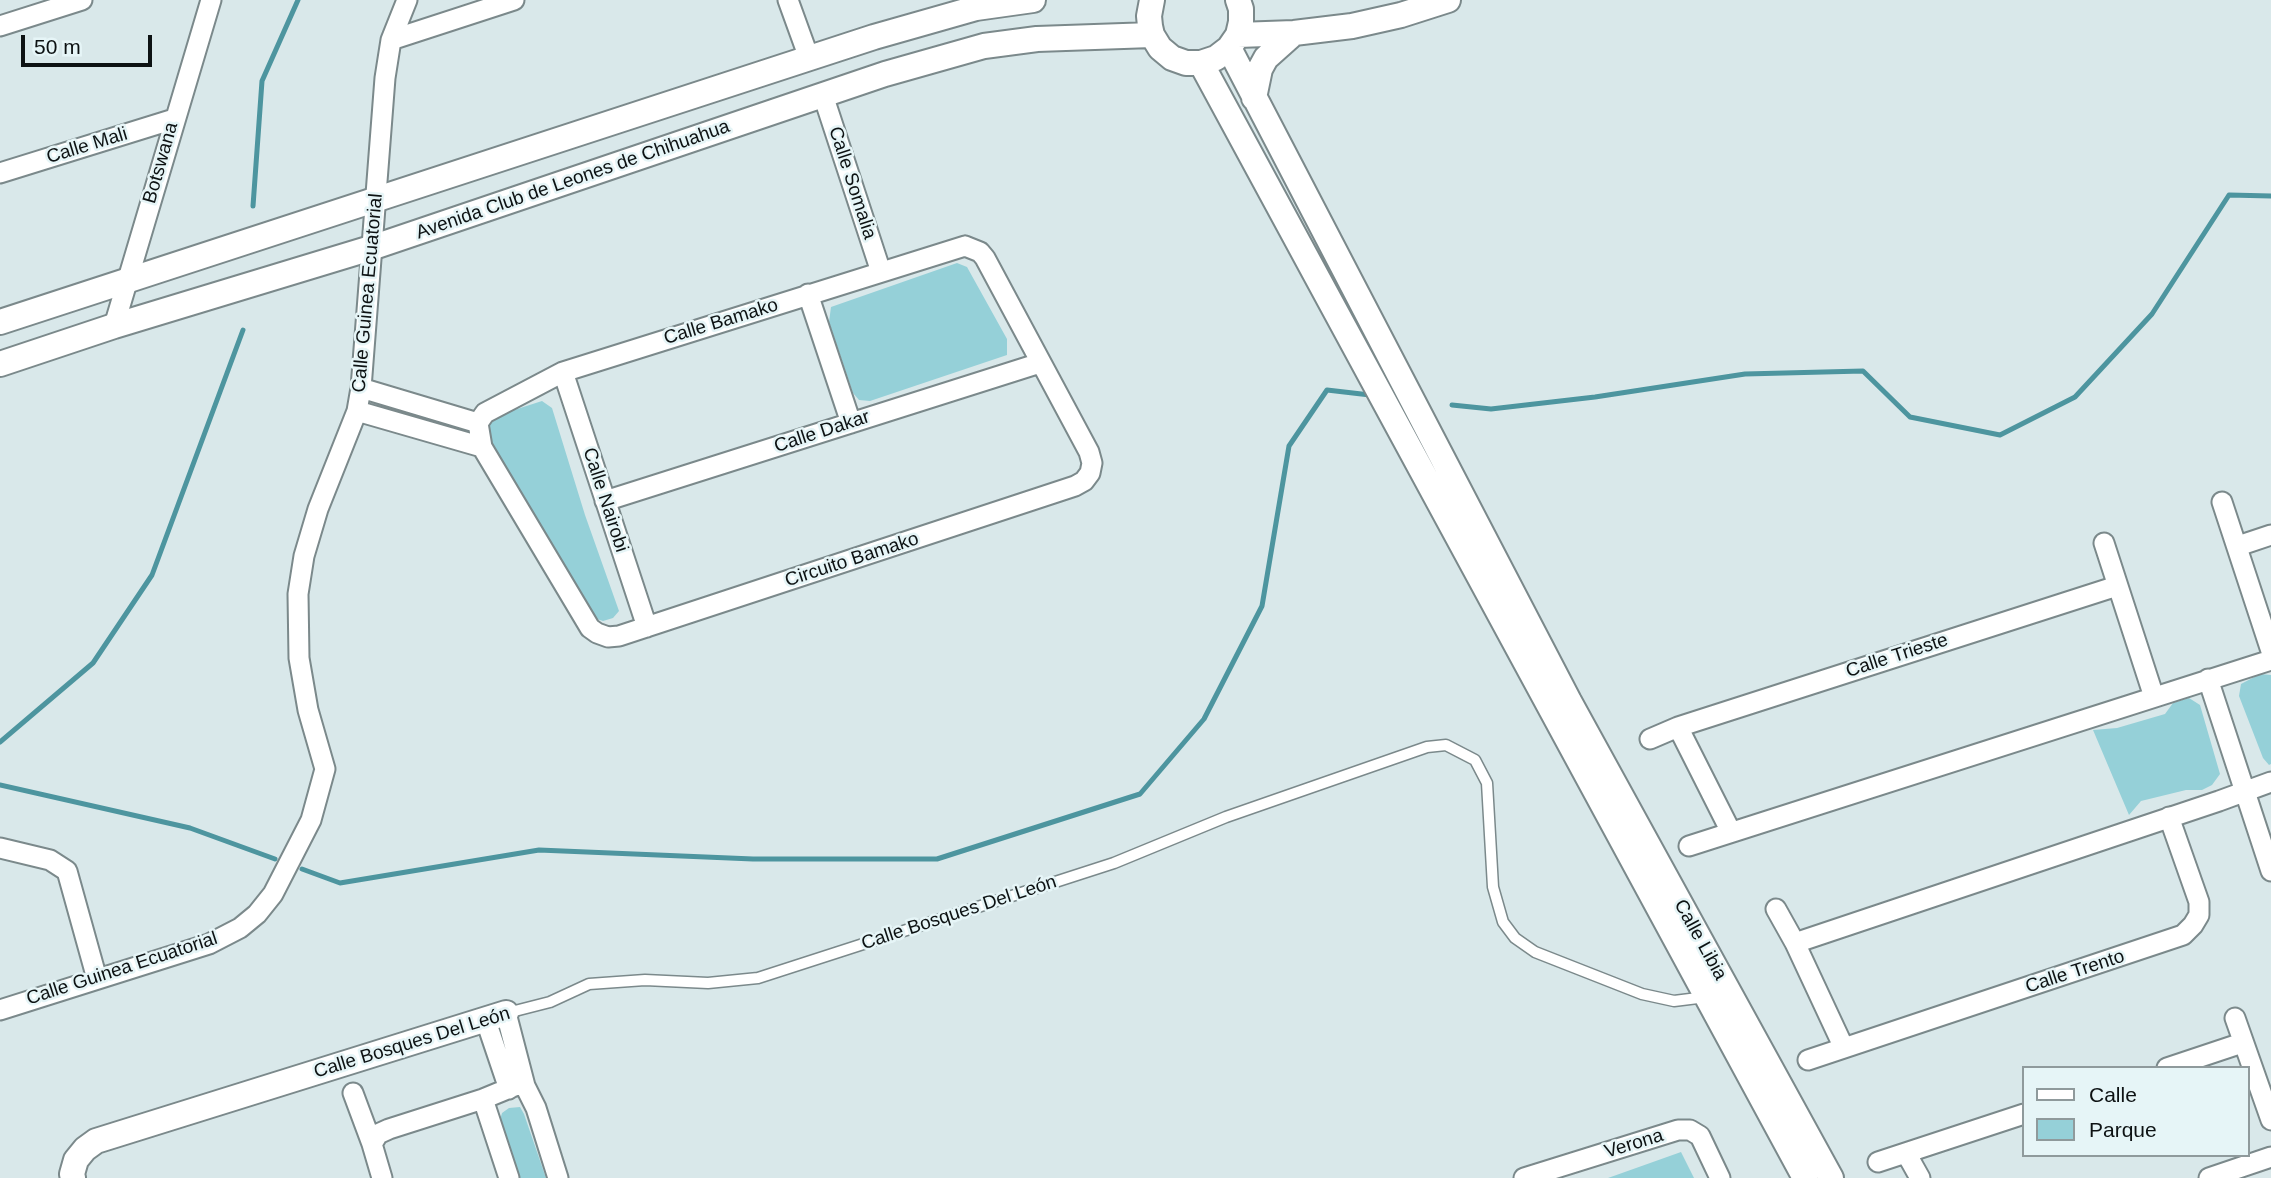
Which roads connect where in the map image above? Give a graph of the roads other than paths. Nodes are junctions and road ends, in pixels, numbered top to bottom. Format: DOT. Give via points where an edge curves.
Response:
graph roads {
  1 [pos="82,0"];
  2 [pos="211,0"];
  3 [pos="407,0"];
  4 [pos="514,0"];
  5 [pos="788,0"];
  6 [pos="1033,0"];
  7 [pos="1152,0"];
  8 [pos="1238,0"];
  9 [pos="1448,0"];
  10 [pos="34,7"];
  11 [pos="0,26"];
  12 [pos="1294,33"];
  13 [pos="1152,35"];
  14 [pos="391,40"];
  15 [pos="1233,42"];
  16 [pos="809,58"];
  17 [pos="1201,63"];
  18 [pos="822,94"];
  19 [pos="1254,98"];
  20 [pos="174,119"];
  21 [pos="0,173"];
  22 [pos="376,200"];
  23 [pos="371,248"];
  24 [pos="881,272"];
  25 [pos="127,281"];
  26 [pos="808,295"];
  27 [pos="0,322"];
  28 [pos="114,326"];
  29 [pos="1040,363"];
  30 [pos="0,364"];
  31 [pos="563,372"];
  32 [pos="361,388"];
  33 [pos="357,411"];
  34 [pos="478,423"];
  35 [pos="851,423"];
  36 [pos="482,447"];
  37 [pos="1090,472"];
  38 [pos="605,501"];
  39 [pos="2221,502"];
  40 [pos="2271,535"];
  41 [pos="2104,543"];
  42 [pos="2238,546"];
  43 [pos="2117,586"];
  44 [pos="647,627"];
  45 [pos="2271,651"];
  46 [pos="2271,660"];
  47 [pos="2208,679"];
  48 [pos="2154,697"];
  49 [pos="1559,705"];
  50 [pos="1678,727"];
  51 [pos="1650,739"];
  52 [pos="2271,782"];
  53 [pos="2245,791"];
  54 [pos="2169,817"];
  55 [pos="1731,832"];
  56 [pos="1689,846"];
  57 [pos="0,848"];
  58 [pos="2271,871"];
  59 [pos="1776,909"];
  60 [pos="1795,943"];
  61 [pos="97,979"];
  62 [pos="1706,997"];
  63 [pos="0,1010"];
  64 [pos="496,1017"];
  65 [pos="2235,1018"];
  66 [pos="2242,1043"];
  67 [pos="1844,1048"];
  68 [pos="1808,1060"];
  69 [pos="2173,1066"];
  70 [pos="517,1087"];
  71 [pos="353,1093"];
  72 [pos="482,1099"];
  73 [pos="2022,1115"];
  74 [pos="2271,1120"];
  75 [pos="372,1144"];
  76 [pos="1906,1153"];
  77 [pos="2271,1157"];
  78 [pos="1878,1162"];
  79 [pos="72,1176"];
  80 [pos="382,1178"];
  81 [pos="509,1178"];
  82 [pos="558,1178"];
  83 [pos="1525,1178"];
  84 [pos="1720,1178"];
  85 [pos="1805,1178"];
  86 [pos="1831,1178"];
  87 [pos="1920,1178"];
  88 [pos="2209,1178"];
  1 -- 10 [label="street"];
  2 -- 20 [label="street, Botswana"];
  3 -- 14 [label="street, Calle Guinea Ecuatorial"];
  4 -- 14 [label="street"];
  5 -- 16 [label="street"];
  6 -- 16 [label="street, Avenida Club de Leones de Chihuahua" via="976,8"];
  7 -- 13 [label="street"];
  8 -- 15 [label="street" via="1241,22"];
  9 -- 12 [label="street" via="1352,26"];
  10 -- 11 [label="street"];
  12 -- 15 [label="street"];
  12 -- 19 [label="street" via="1266,58"];
  13 -- 17 [label="street" via="1172,58"];
  13 -- 18 [label="street, Avenida Club de Leones de Chihuahua" via="1037,39 984,46"];
  14 -- 22 [label="street, Calle Guinea Ecuatorial"];
  15 -- 17 [label="street" via="1216,58"];
  15 -- 19 [label="street"];
  16 -- 22 [label="street, Avenida Club de Leones de Chihuahua"];
  17 -- 49 [label="street"];
  18 -- 23 [label="street, Avenida Club de Leones de Chihuahua"];
  18 -- 24 [label="street, Calle Somalia"];
  19 -- 49 [label="street"];
  20 -- 21 [label="street, Calle Mali"];
  20 -- 25 [label="street, Botswana"];
  22 -- 23 [label="street, Calle Guinea Ecuatorial"];
  22 -- 25 [label="street, Avenida Club de Leones de Chihuahua"];
  23 -- 28 [label="street, Avenida Club de Leones de Chihuahua"];
  23 -- 32 [label="street, Calle Guinea Ecuatorial"];
  24 -- 26 [label="street, Calle Bamako"];
  24 -- 29 [label="street, Calle Bamako" via="957,248 973,248 985,258"];
  25 -- 27 [label="street, Avenida Club de Leones de Chihuahua"];
  25 -- 28 [label="street, Botswana"];
  26 -- 31 [label="street, Calle Bamako"];
  26 -- 35 [label="street"];
  28 -- 30 [label="street, Avenida Club de Leones de Chihuahua"];
  29 -- 35 [label="street, Calle Dakar"];
  29 -- 37 [label="street, Calle Bamako" via="1089,453"];
  31 -- 34 [label="street, Calle Bamako" via="485,413"];
  31 -- 38 [label="street, Calle Nairobi"];
  32 -- 33 [label="street, Calle Guinea Ecuatorial"];
  32 -- 34 [label="street"];
  33 -- 36 [label="street"];
  33 -- 61 [label="street, Calle Guinea Ecuatorial" via="318,509 298,594 299,658 324,769 311,820 273,894 240,928 209,944"];
  34 -- 36 [label="street"];
  35 -- 38 [label="street, Calle Dakar"];
  36 -- 44 [label="street, Circuito Bamako" via="590,628 608,637"];
  37 -- 44 [label="street, Circuito Bamako" via="1076,486"];
  38 -- 44 [label="street, Calle Nairobi"];
  39 -- 42 [label="street"];
  40 -- 42 [label="street"];
  41 -- 43 [label="street"];
  42 -- 45 [label="street"];
  43 -- 48 [label="street"];
  43 -- 50 [label="street, Calle Trieste"];
  46 -- 47 [label="street"];
  47 -- 48 [label="street"];
  47 -- 53 [label="street"];
  48 -- 55 [label="street"];
  49 -- 62 [label="street, Calle Libia"];
  49 -- 86 [label="street, Calle Libia"];
  50 -- 51 [label="street, Calle Trieste"];
  50 -- 55 [label="street"];
  52 -- 53 [label="street"];
  53 -- 54 [label="street"];
  53 -- 58 [label="street"];
  54 -- 60 [label="street"];
  54 -- 67 [label="street, Calle Trento" via="2199,902 2199,915 2183,935"];
  55 -- 56 [label="street"];
  57 -- 61 [label="street" via="50,860 67,871"];
  59 -- 60 [label="street"];
  60 -- 67 [label="street"];
  61 -- 63 [label="street, Calle Guinea Ecuatorial"];
  62 -- 64 [label="lane, Calle Bosques Del León" via="1674,1001 1642,995 1535,952 1515,939 1503,922 1493,887 1487,783 1475,760 1446,745 1427,747 1226,817 1115,863 758,978 589,984 550,1002"];
  62 -- 85 [label="street, Calle Libia"];
  64 -- 70 [label="street"];
  64 -- 79 [label="street, Calle Bosques Del León" via="96,1141 76,1160"];
  65 -- 66 [label="street"];
  66 -- 69 [label="street"];
  66 -- 74 [label="street"];
  67 -- 68 [label="street, Calle Trento"];
  70 -- 72 [label="street"];
  70 -- 82 [label="street" via="536,1108"];
  71 -- 75 [label="street"];
  72 -- 75 [label="street" via="389,1129 378,1134"];
  72 -- 81 [label="street"];
  73 -- 76 [label="street"];
  75 -- 80 [label="street"];
  76 -- 78 [label="street"];
  76 -- 87 [label="street"];
  77 -- 88 [label="street"];
  83 -- 84 [label="street, Verona" via="1678,1130 1700,1136"];
}
